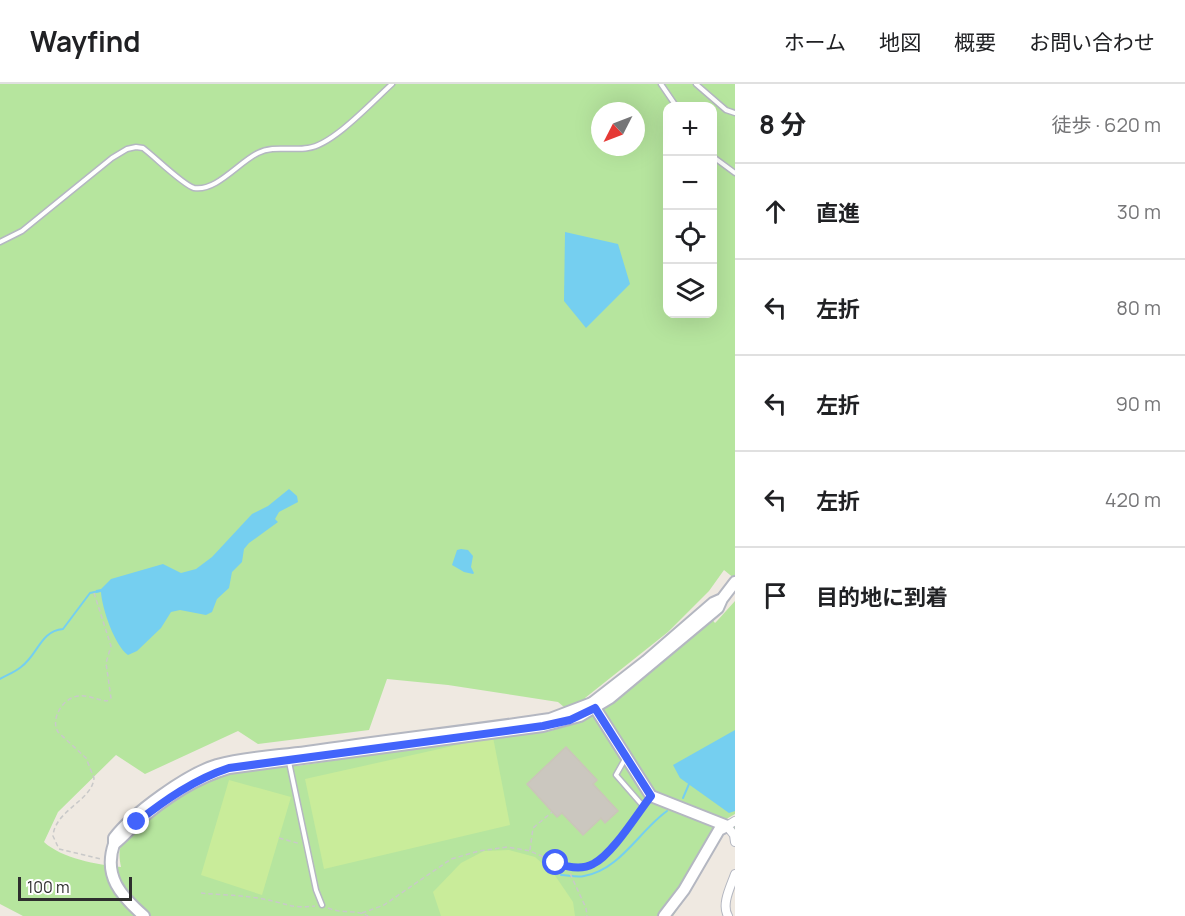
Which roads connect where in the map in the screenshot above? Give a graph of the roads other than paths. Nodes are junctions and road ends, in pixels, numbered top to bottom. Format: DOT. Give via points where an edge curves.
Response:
graph roads {
  1 [pos="392,84"];
  2 [pos="661,84"];
  3 [pos="696,84"];
  4 [pos="673,102"];
  5 [pos="735,112"];
  6 [pos="717,160"];
  7 [pos="735,173"];
  8 [pos="0,242"];
  9 [pos="735,582"];
  10 [pos="593,706"];
  11 [pos="288,757"];
  12 [pos="626,758"];
  13 [pos="651,796"];
  14 [pos="731,824"];
  15 [pos="735,842"];
  16 [pos="735,874"];
  17 [pos="322,905"];
  18 [pos="144,916"];
  19 [pos="664,916"];
  20 [pos="728,916"];
  1 -- 8 [label="lane" via="345,128 320,143 310,148 258,152 206,187 190,187 143,148 127,149 22,231"];
  2 -- 4 [label="lane"];
  3 -- 5 [label="lane" via="726,110"];
  6 -- 7 [label="lane"];
  9 -- 10 [label="street" via="705,620"];
  10 -- 11 [label="street" via="570,720 543,726"];
  10 -- 12 [label="street"];
  11 -- 17 [label="lane"];
  11 -- 18 [label="street" via="229,768 199,780 146,815 114,844 110,861 113,878"];
  12 -- 13 [label="street"];
  12 -- 13 [label="lane" via="616,775 643,806"];
  13 -- 14 [label="street"];
  14 -- 15 [label="street"];
  14 -- 19 [label="street" via="719,830"];
  16 -- 20 [label="street" via="725,904"];
}
